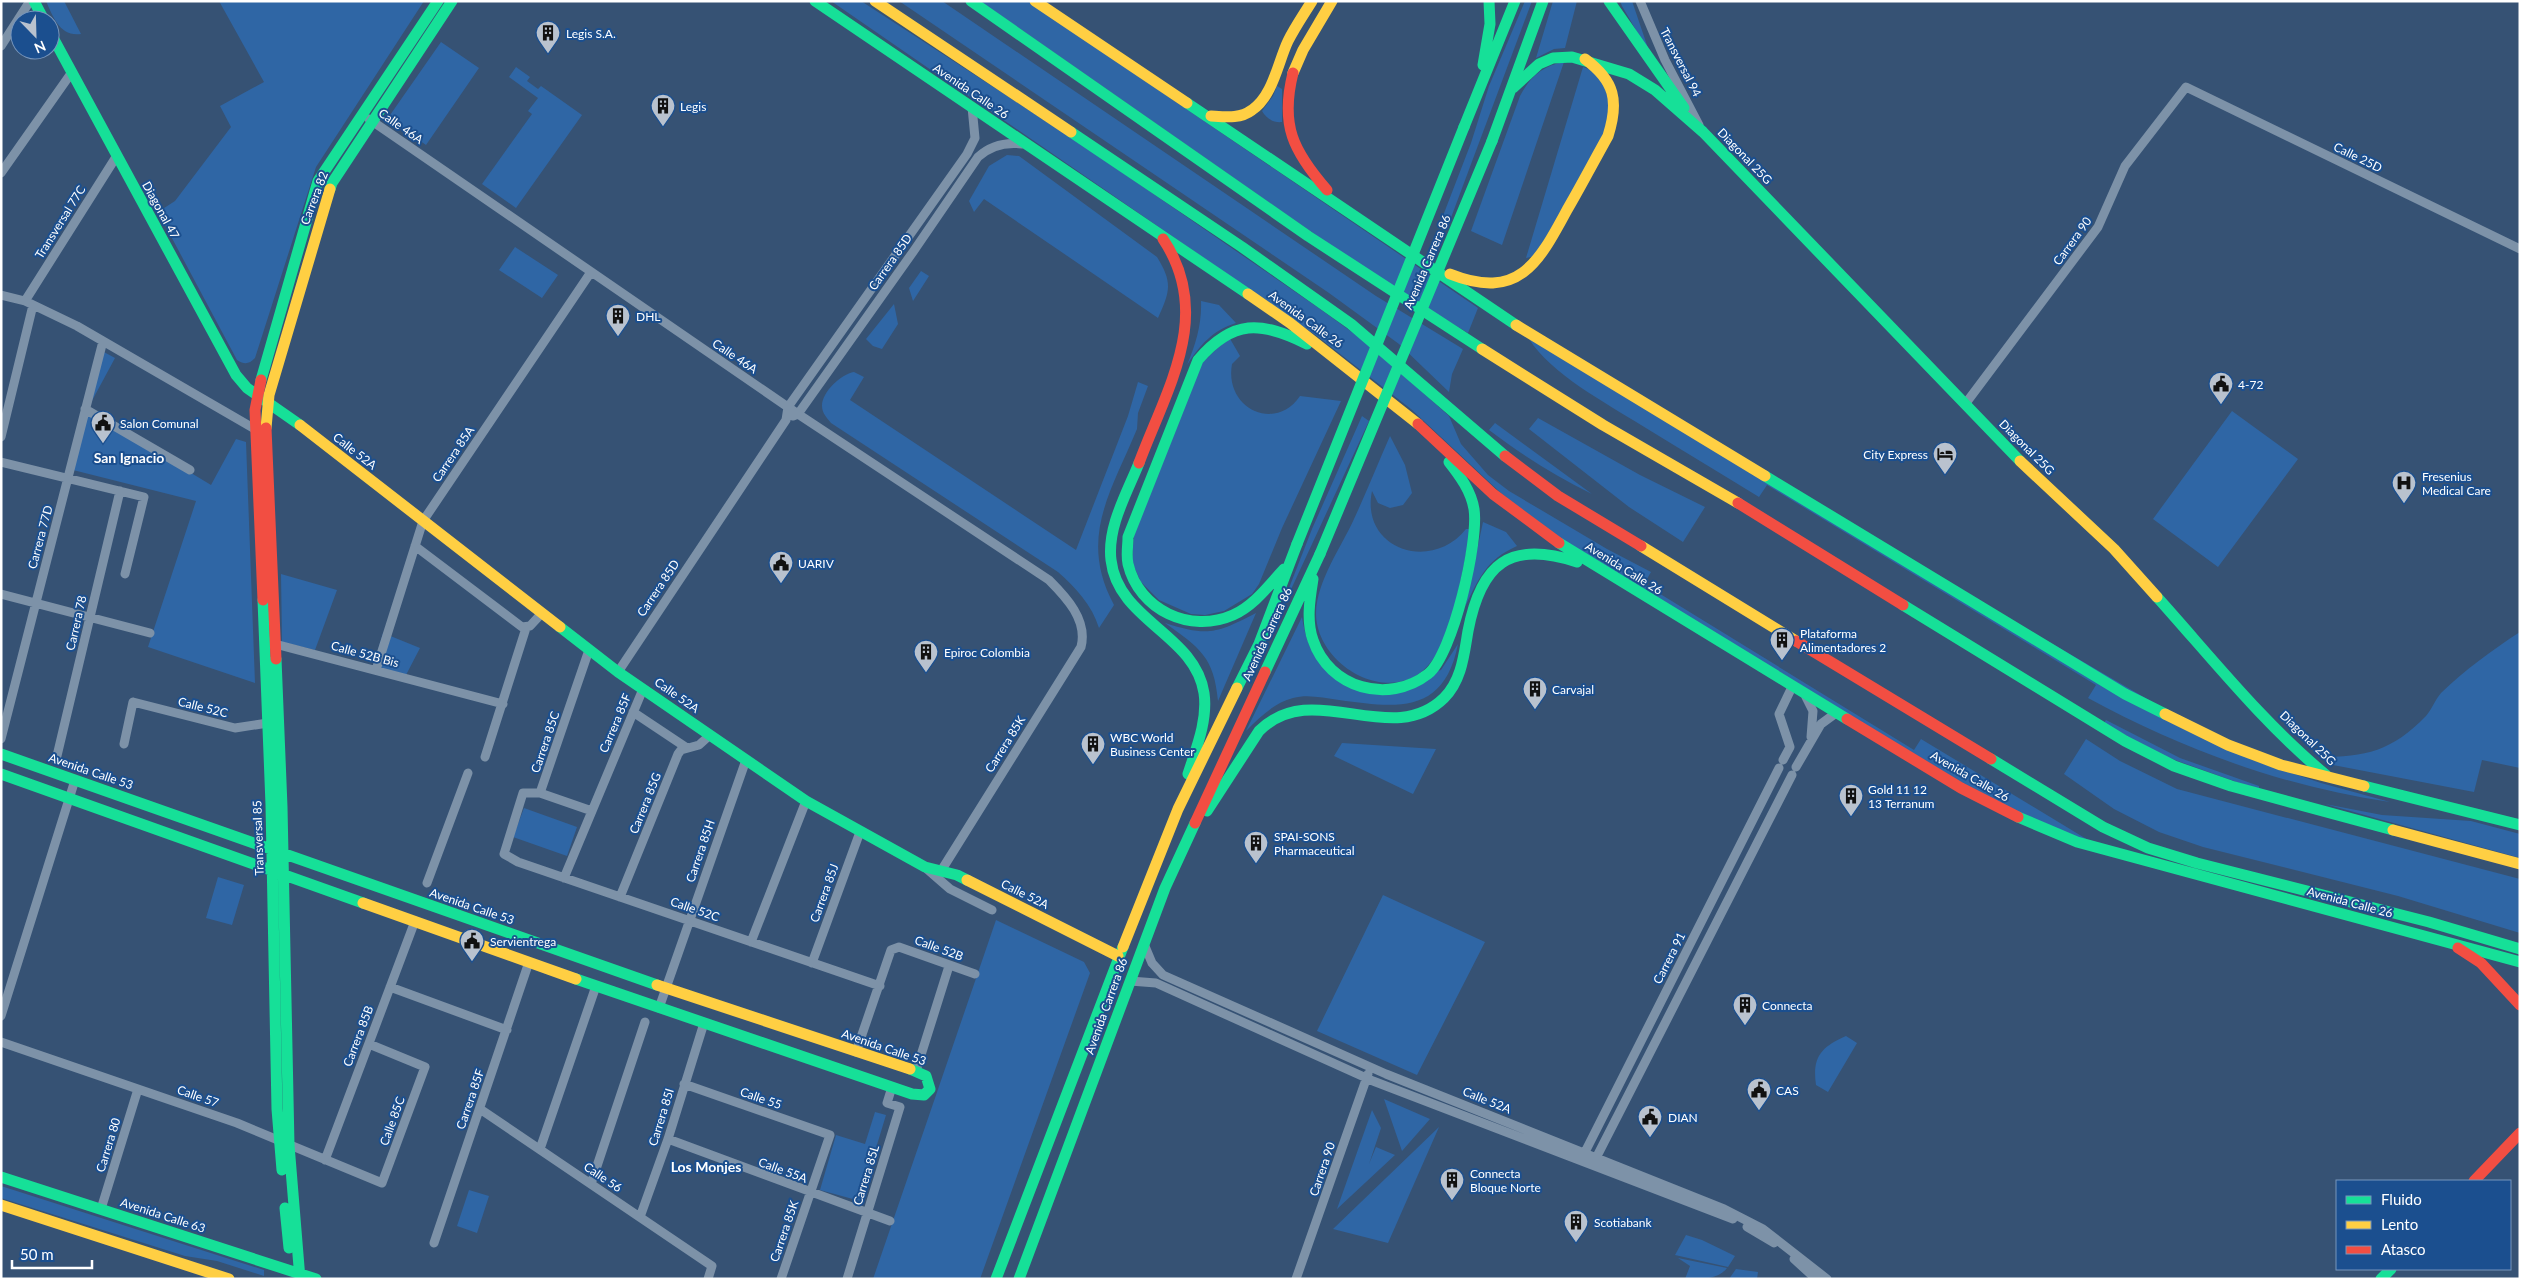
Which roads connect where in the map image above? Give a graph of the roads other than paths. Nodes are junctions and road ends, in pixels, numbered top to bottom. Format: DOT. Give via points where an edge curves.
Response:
graph roads {
  1 [pos="30,1"];
  2 [pos="438,1"];
  3 [pos="452,1"];
  4 [pos="815,1"];
  5 [pos="875,1"];
  6 [pos="971,1"];
  7 [pos="1035,1"];
  8 [pos="1312,1"];
  9 [pos="1332,1"];
  10 [pos="1489,1"];
  11 [pos="1514,1"];
  12 [pos="1543,1"];
  13 [pos="1610,1"];
  14 [pos="1640,1"];
  15 [pos="1,46"];
  16 [pos="60,50"];
  17 [pos="1585,59"];
  18 [pos="72,72"];
  19 [pos="2186,87"];
  20 [pos="1512,88"];
  21 [pos="1477,95"];
  22 [pos="972,107"];
  23 [pos="362,114"];
  24 [pos="1205,115"];
  25 [pos="373,122"];
  26 [pos="1703,132"];
  27 [pos="1028,145"];
  28 [pos="116,156"];
  29 [pos="1,173"];
  30 [pos="1349,212"];
  31 [pos="1156,231"];
  32 [pos="2520,249"];
  33 [pos="1425,263"];
  34 [pos="591,272"];
  35 [pos="1,295"];
  36 [pos="29,303"];
  37 [pos="103,342"];
  38 [pos="1340,361"];
  39 [pos="257,396"];
  40 [pos="268,403"];
  41 [pos="1966,403"];
  42 [pos="788,407"];
  43 [pos="84,408"];
  44 [pos="798,414"];
  45 [pos="4,416"];
  46 [pos="786,420"];
  47 [pos="1413,420"];
  48 [pos="255,429"];
  49 [pos="1,437"];
  50 [pos="1,462"];
  51 [pos="190,470"];
  52 [pos="68,478"];
  53 [pos="120,491"];
  54 [pos="423,521"];
  55 [pos="415,546"];
  56 [pos="1288,565"];
  57 [pos="1314,567"];
  58 [pos="1601,571"];
  59 [pos="125,574"];
  60 [pos="1,594"];
  61 [pos="36,603"];
  62 [pos="542,613"];
  63 [pos="90,617"];
  64 [pos="1081,627"];
  65 [pos="526,628"];
  66 [pos="150,633"];
  67 [pos="275,644"];
  68 [pos="590,650"];
  69 [pos="376,670"];
  70 [pos="618,672"];
  71 [pos="1792,686"];
  72 [pos="643,689"];
  73 [pos="1803,693"];
  74 [pos="503,704"];
  75 [pos="272,706"];
  76 [pos="633,712"];
  77 [pos="1836,713"];
  78 [pos="268,723"];
  79 [pos="710,735"];
  80 [pos="1,738"];
  81 [pos="1811,739"];
  82 [pos="124,744"];
  83 [pos="1790,747"];
  84 [pos="687,748"];
  85 [pos="1,754"];
  86 [pos="1803,754"];
  87 [pos="485,757"];
  88 [pos="56,760"];
  89 [pos="746,760"];
  90 [pos="468,773"];
  91 [pos="1,774"];
  92 [pos="75,780"];
  93 [pos="2332,780"];
  94 [pos="540,793"];
  95 [pos="70,798"];
  96 [pos="806,801"];
  97 [pos="1178,809"];
  98 [pos="592,811"];
  99 [pos="2520,825"];
  100 [pos="860,832"];
  101 [pos="278,851"];
  102 [pos="1180,852"];
  103 [pos="504,854"];
  104 [pos="2520,864"];
  105 [pos="925,867"];
  106 [pos="941,871"];
  107 [pos="278,872"];
  108 [pos="564,878"];
  109 [pos="427,883"];
  110 [pos="620,897"];
  111 [pos="992,910"];
  112 [pos="414,921"];
  113 [pos="689,921"];
  114 [pos="751,942"];
  115 [pos="2447,942"];
  116 [pos="1144,944"];
  117 [pos="2520,949"];
  118 [pos="1118,956"];
  119 [pos="528,962"];
  120 [pos="2520,962"];
  121 [pos="812,963"];
  122 [pos="949,966"];
  123 [pos="975,974"];
  124 [pos="1130,981"];
  125 [pos="596,986"];
  126 [pos="880,986"];
  127 [pos="390,987"];
  128 [pos="666,988"];
  129 [pos="2520,1005"];
  130 [pos="658,1008"];
  131 [pos="1,1016"];
  132 [pos="645,1022"];
  133 [pos="704,1023"];
  134 [pos="507,1030"];
  135 [pos="1,1042"];
  136 [pos="369,1044"];
  137 [pos="856,1052"];
  138 [pos="1371,1067"];
  139 [pos="916,1071"];
  140 [pos="1367,1078"];
  141 [pos="684,1084"];
  142 [pos="892,1087"];
  143 [pos="138,1089"];
  144 [pos="480,1109"];
  145 [pos="2520,1134"];
  146 [pos="830,1135"];
  147 [pos="668,1139"];
  148 [pos="284,1143"];
  149 [pos="540,1149"];
  150 [pos="1583,1156"];
  151 [pos="325,1160"];
  152 [pos="1595,1161"];
  153 [pos="1,1177"];
  154 [pos="2475,1180"];
  155 [pos="382,1183"];
  156 [pos="591,1184"];
  157 [pos="811,1193"];
  158 [pos="1,1205"];
  159 [pos="101,1209"];
  160 [pos="867,1212"];
  161 [pos="640,1217"];
  162 [pos="890,1221"];
  163 [pos="434,1243"];
  164 [pos="2390,1270"];
  165 [pos="196,1274"];
  166 [pos="296,1275"];
  167 [pos="229,1279"];
  168 [pos="316,1279"];
  169 [pos="708,1279"];
  170 [pos="782,1279"];
  171 [pos="847,1279"];
  172 [pos="996,1279"];
  173 [pos="1019,1279"];
  174 [pos="1296,1279"];
  175 [pos="1816,1279"];
  176 [pos="1827,1279"];
  177 [pos="2381,1279"];
  1 -- 15 [label="street"];
  2 -- 23 [label="main road, Carrera 82"];
  3 -- 25 [label="main road, Carrera 82"];
  4 -- 22 [label="main road, Avenida Calle 26"];
  5 -- 117 [label="main road, Avenida Calle 26" via="1242,246 1351,324 1495,449 1558,496 2103,827 2148,848 2190,861 2429,922"];
  6 -- 104 [label="main road" via="1308,236 1457,333 2125,742 2174,766 2231,786"];
  7 -- 24 [label="main road"];
  8 -- 24 [label="main road" via="1284,48 1262,102 1247,115 1239,117 1225,119"];
  9 -- 30 [label="main road" via="1292,72 1288,86 1288,116 1292,138 1303,161"];
  10 -- 21 [label="main road" via="1490,24"];
  11 -- 21 [label="main road, Avenida Carrera 86"];
  12 -- 20 [label="main road, Avenida Carrera 86"];
  13 -- 26 [label="main road, Diagonal 25G"];
  14 -- 26 [label="street, Transversal 94" via="1665,60"];
  16 -- 18 [label="main road, Diagonal 47"];
  17 -- 20 [label="main road, Diagonal 25G" via="1572,56 1553,58 1539,64"];
  17 -- 26 [label="main road, Diagonal 25G" via="1648,84"];
  17 -- 33 [label="main road" via="1602,74 1612,89 1616,109 1608,136 1544,253 1520,276 1496,284 1468,282"];
  18 -- 28 [label="main road, Diagonal 47"];
  18 -- 29 [label="street"];
  19 -- 32 [label="street, Calle 25D"];
  19 -- 41 [label="street, Carrera 90" via="2125,166 2098,227"];
  20 -- 57 [label="main road, Avenida Carrera 86, bridge"];
  21 -- 56 [label="main road, Avenida Carrera 86, bridge"];
  22 -- 27 [label="main road, Avenida Calle 26"];
  22 -- 42 [label="street, Carrera 85D" via="975,138 967,154"];
  23 -- 25 [label="street, Calle 46A"];
  23 -- 39 [label="main road, Carrera 82" via="325,168 312,198"];
  24 -- 30 [label="main road"];
  25 -- 34 [label="street, Calle 46A"];
  25 -- 40 [label="main road, Carrera 82" via="332,183"];
  26 -- 41 [label="main road, Diagonal 25G"];
  27 -- 31 [label="main road, Avenida Calle 26"];
  27 -- 44 [label="street, Carrera 85D" via="1003,144 985,150 978,157"];
  28 -- 36 [label="street, Transversal 77C"];
  28 -- 39 [label="main road, Diagonal 47" via="236,375"];
  30 -- 33 [label="main road"];
  31 -- 38 [label="main road, Avenida Calle 26"];
  31 -- 97 [label="main road" via="1170,248 1184,278 1188,297 1186,333 1181,354 1116,520 1111,558 1120,591 1129,604 1182,648 1193,663 1204,690 1205,707 1199,738"];
  33 -- 93 [label="main road" via="1525,331 2125,694 2228,745"];
  34 -- 42 [label="street, Calle 46A"];
  34 -- 54 [label="street, Carrera 85A"];
  35 -- 36 [label="street"];
  36 -- 37 [label="street"];
  36 -- 45 [label="street, Transversal 77C"];
  37 -- 43 [label="street, Carrera 77D"];
  37 -- 48 [label="street"];
  38 -- 47 [label="main road, Avenida Calle 26"];
  38 -- 56 [label="main road" via="1286,332 1267,327 1244,327 1217,339 1198,360 1128,538 1128,564 1142,594 1169,615 1196,623 1221,620 1245,608"];
  39 -- 40 [label="main road, Calle 52A"];
  39 -- 48 [label="main road, Transversal 85"];
  40 -- 54 [label="main road, Calle 52A"];
  40 -- 67 [label="main road, Transversal 85" via="266,438"];
  41 -- 93 [label="main road, Diagonal 25G" via="2026,468 2114,549 2256,707 2304,757"];
  42 -- 44 [label="street, Calle 46A"];
  42 -- 46 [label="street, Carrera 85D"];
  43 -- 51 [label="street"];
  43 -- 52 [label="street, Carrera 77D"];
  44 -- 46 [label="street, Carrera 85D"];
  44 -- 64 [label="street, Calle 46A" via="1049,580 1069,602"];
  45 -- 49 [label="street, Transversal 77C"];
  46 -- 70 [label="street, Carrera 85D"];
  47 -- 57 [label="main road" via="1462,480 1474,509 1469,556 1447,647 1440,661 1427,675 1408,686 1372,690 1343,680 1322,659 1313,639 1310,613"];
  47 -- 58 [label="main road, Avenida Calle 26" via="1493,494"];
  48 -- 75 [label="main road, Transversal 85"];
  50 -- 52 [label="street"];
  52 -- 53 [label="street"];
  52 -- 61 [label="street, Carrera 77D"];
  53 -- 59 [label="street" via="144,497"];
  53 -- 63 [label="street, Carrera 78"];
  54 -- 55 [label="street, Carrera 85A"];
  54 -- 62 [label="main road, Calle 52A"];
  55 -- 65 [label="street"];
  55 -- 69 [label="street, Carrera 85A"];
  56 -- 97 [label="main road, Avenida Carrera 86" via="1259,644"];
  57 -- 102 [label="main road, Avenida Carrera 86"];
  58 -- 71 [label="main road, Avenida Calle 26"];
  58 -- 102 [label="main road" via="1558,554 1539,551 1522,552 1505,560 1483,586 1471,616 1455,683 1443,699 1429,710 1408,718 1309,709 1288,712 1272,720 1254,736"];
  60 -- 61 [label="street"];
  61 -- 63 [label="street"];
  61 -- 80 [label="street, Carrera 77D"];
  62 -- 65 [label="street"];
  62 -- 68 [label="main road, Calle 52A"];
  63 -- 66 [label="street"];
  63 -- 88 [label="street, Carrera 78"];
  64 -- 106 [label="street, Carrera 85K" via="1083,638 1080,647"];
  65 -- 74 [label="street"];
  67 -- 69 [label="street, Calle 52B Bis"];
  67 -- 75 [label="main road, Transversal 85"];
  68 -- 70 [label="main road, Calle 52A"];
  68 -- 94 [label="street, Carrera 85C"];
  69 -- 74 [label="street, Calle 52B Bis"];
  70 -- 72 [label="main road, Calle 52A"];
  71 -- 73 [label="main road, Avenida Calle 26"];
  71 -- 83 [label="street" via="1779,714"];
  72 -- 76 [label="street, Carrera 85F"];
  72 -- 79 [label="main road, Calle 52A"];
  73 -- 77 [label="main road, Avenida Calle 26"];
  73 -- 81 [label="street" via="1814,711"];
  74 -- 87 [label="street"];
  75 -- 78 [label="main road, Transversal 85"];
  75 -- 101 [label="main road, Transversal 85"];
  76 -- 84 [label="street"];
  76 -- 98 [label="street, Carrera 85F"];
  77 -- 81 [label="street" via="1823,721"];
  77 -- 115 [label="main road, Avenida Calle 26" via="1961,788 2040,828 2077,842"];
  78 -- 82 [label="street, Calle 52C" via="235,728 133,702"];
  78 -- 101 [label="main road, Transversal 85"];
  79 -- 84 [label="street, Carrera 85G" via="699,745"];
  79 -- 89 [label="main road, Calle 52A"];
  81 -- 86 [label="street"];
  83 -- 86 [label="street"];
  83 -- 150 [label="street, Carrera 91"];
  84 -- 110 [label="street, Carrera 85G" via="678,754"];
  85 -- 92 [label="main road, Avenida Calle 53"];
  86 -- 152 [label="street"];
  89 -- 96 [label="main road, Calle 52A"];
  89 -- 113 [label="street, Carrera 85H"];
  90 -- 109 [label="street"];
  91 -- 95 [label="main road, Avenida Calle 53"];
  92 -- 95 [label="street"];
  92 -- 101 [label="main road, Avenida Calle 53"];
  93 -- 99 [label="main road"];
  94 -- 98 [label="street"];
  94 -- 103 [label="street, Carrera 85C" via="520,795"];
  95 -- 107 [label="main road, Avenida Calle 53"];
  95 -- 131 [label="street"];
  96 -- 100 [label="main road, Calle 52A"];
  96 -- 114 [label="street"];
  97 -- 118 [label="main road, Avenida Carrera 86"];
  98 -- 108 [label="street, Carrera 85F"];
  100 -- 105 [label="main road, Calle 52A"];
  100 -- 121 [label="street, Carrera 85J"];
  101 -- 107 [label="main road, Transversal 85"];
  101 -- 128 [label="main road, Avenida Calle 53"];
  102 -- 116 [label="main road, Avenida Carrera 86"];
  103 -- 108 [label="street, Calle 52C"];
  105 -- 106 [label="main road, Calle 52A"];
  105 -- 111 [label="street" via="950,889"];
  106 -- 118 [label="main road, Calle 52A" via="957,875"];
  107 -- 112 [label="main road, Avenida Calle 53"];
  107 -- 148 [label="main road, Transversal 85" via="274,995"];
  108 -- 110 [label="street, Calle 52C"];
  110 -- 113 [label="street, Calle 52C"];
  112 -- 119 [label="main road, Avenida Calle 53"];
  112 -- 127 [label="street, Carrera 85B"];
  113 -- 114 [label="street, Calle 52C"];
  113 -- 128 [label="street, Carrera 85H"];
  114 -- 121 [label="street, Calle 52C"];
  115 -- 120 [label="main road, Avenida Calle 26"];
  115 -- 129 [label="main road" via="2481,963"];
  116 -- 124 [label="main road, Avenida Carrera 86"];
  116 -- 138 [label="street, Calle 52A" via="1152,963 1162,975"];
  118 -- 172 [label="main road, Avenida Carrera 86"];
  119 -- 125 [label="main road, Avenida Calle 53"];
  119 -- 134 [label="street, Carrera 85F"];
  121 -- 126 [label="street, Calle 52C"];
  122 -- 123 [label="street, Calle 52B"];
  122 -- 126 [label="street, Calle 52B" via="895,947 891,950"];
  122 -- 139 [label="street"];
  124 -- 140 [label="street, Calle 52A" via="1156,983"];
  124 -- 173 [label="main road, Avenida Carrera 86"];
  125 -- 130 [label="main road, Avenida Calle 53"];
  125 -- 149 [label="street"];
  126 -- 137 [label="street"];
  127 -- 134 [label="street"];
  127 -- 136 [label="street, Carrera 85B"];
  128 -- 130 [label="street, Carrera 85H"];
  128 -- 137 [label="main road, Avenida Calle 53"];
  130 -- 133 [label="main road, Avenida Calle 53"];
  132 -- 156 [label="street"];
  133 -- 141 [label="street, Carrera 85I"];
  133 -- 142 [label="main road, Avenida Calle 53"];
  134 -- 144 [label="street, Carrera 85F"];
  135 -- 143 [label="street, Calle 57"];
  136 -- 151 [label="street, Carrera 85B"];
  136 -- 155 [label="street, Calle 85C" via="425,1067"];
  137 -- 139 [label="main road, Avenida Calle 53"];
  138 -- 140 [label="street, Carrera 90"];
  138 -- 150 [label="street, Calle 52A"];
  139 -- 142 [label="main road, Avenida Calle 53" via="929,1080 930,1089 924,1095"];
  140 -- 150 [label="street, Calle 52A"];
  140 -- 174 [label="street, Carrera 90"];
  141 -- 146 [label="street, Calle 55"];
  141 -- 147 [label="street, Carrera 85I"];
  142 -- 160 [label="street, Carrera 85L" via="887,1103 900,1107"];
  143 -- 148 [label="street, Calle 57"];
  143 -- 159 [label="street, Carrera 80"];
  144 -- 149 [label="street, Calle 56"];
  144 -- 163 [label="street, Carrera 85F"];
  145 -- 154 [label="main road"];
  146 -- 157 [label="street, Carrera 85K"];
  147 -- 157 [label="street, Calle 55A"];
  147 -- 161 [label="street, Carrera 85I"];
  148 -- 151 [label="street, Calle 57"];
  148 -- 166 [label="main road, Transversal 85"];
  149 -- 156 [label="street, Calle 56"];
  150 -- 152 [label="street, Calle 52A"];
  151 -- 155 [label="street, Calle 57"];
  152 -- 175 [label="street, Calle 52A" via="1733,1219 1775,1244"];
  152 -- 176 [label="street, Calle 52A" via="1724,1209 1763,1229"];
  153 -- 159 [label="main road, Avenida Calle 63"];
  156 -- 161 [label="street, Calle 56"];
  157 -- 160 [label="street, Calle 55A"];
  157 -- 170 [label="street, Carrera 85K"];
  158 -- 165 [label="main road"];
  159 -- 166 [label="main road, Avenida Calle 63"];
  160 -- 162 [label="street, Calle 55A"];
  160 -- 171 [label="street, Carrera 85L"];
  161 -- 169 [label="street, Calle 56" via="712,1266"];
  164 -- 177 [label="main road"];
  165 -- 167 [label="main road"];
  166 -- 168 [label="main road, Avenida Calle 63"];
}
